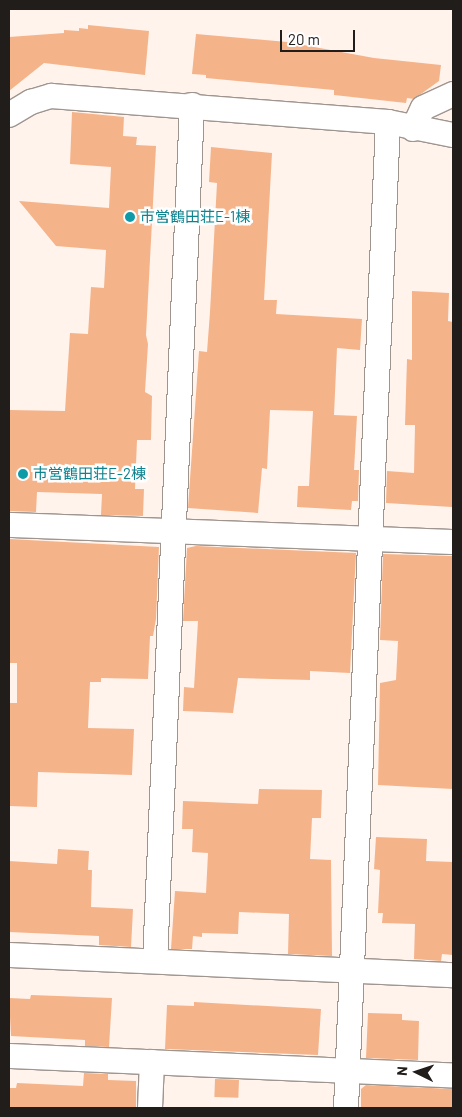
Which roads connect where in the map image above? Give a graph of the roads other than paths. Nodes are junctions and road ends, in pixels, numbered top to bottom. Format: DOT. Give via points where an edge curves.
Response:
graph roads {
  1 [pos="453,94"];
  2 [pos="192,104"];
  3 [pos="9,115"];
  4 [pos="388,122"];
  5 [pos="413,129"];
  6 [pos="453,135"];
  7 [pos="9,525"];
  8 [pos="175,532"];
  9 [pos="370,538"];
  10 [pos="453,542"];
  11 [pos="9,955"];
  12 [pos="156,961"];
  13 [pos="350,970"];
  14 [pos="453,975"];
  15 [pos="9,1056"];
  16 [pos="152,1062"];
  17 [pos="347,1071"];
  18 [pos="453,1075"];
  19 [pos="150,1108"];
  20 [pos="346,1108"];
  1 -- 5 [label="street" via="423,108"];
  2 -- 3 [label="street" via="51,96 31,102"];
  2 -- 4 [label="street"];
  2 -- 8 [label="street"];
  4 -- 5 [label="street"];
  4 -- 9 [label="street"];
  5 -- 6 [label="street"];
  7 -- 8 [label="street"];
  8 -- 9 [label="street"];
  8 -- 12 [label="street"];
  9 -- 10 [label="street"];
  9 -- 13 [label="street"];
  11 -- 12 [label="street"];
  12 -- 13 [label="street"];
  13 -- 14 [label="street"];
  13 -- 17 [label="street"];
  15 -- 16 [label="street"];
  16 -- 17 [label="street"];
  16 -- 19 [label="street"];
  17 -- 18 [label="street"];
  17 -- 20 [label="street"];
}
